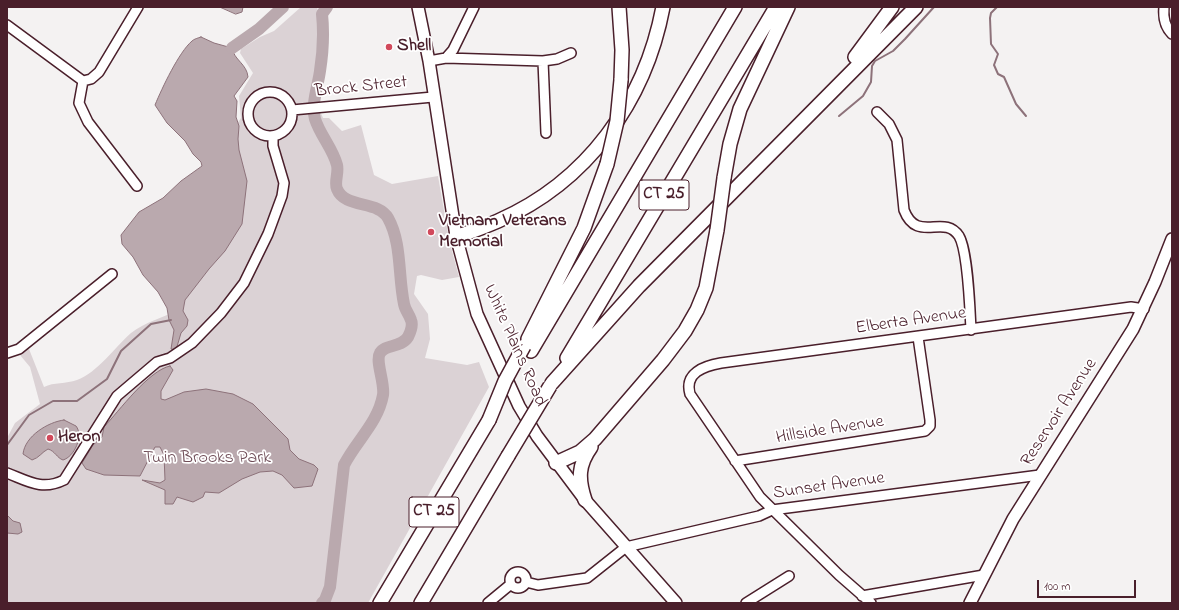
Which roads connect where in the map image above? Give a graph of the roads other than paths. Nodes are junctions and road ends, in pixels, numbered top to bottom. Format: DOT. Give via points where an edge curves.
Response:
graph roads {
  1 [pos="138,7"];
  2 [pos="418,7"];
  3 [pos="474,7"];
  4 [pos="619,7"];
  5 [pos="663,7"];
  6 [pos="735,7"];
  7 [pos="776,7"];
  8 [pos="788,7"];
  9 [pos="892,7"];
  10 [pos="916,7"];
  11 [pos="1164,7"];
  12 [pos="7,25"];
  13 [pos="1172,34"];
  14 [pos="571,53"];
  15 [pos="446,58"];
  16 [pos="429,61"];
  17 [pos="543,61"];
  18 [pos="83,81"];
  19 [pos="433,97"];
  20 [pos="292,110"];
  21 [pos="877,112"];
  22 [pos="546,133"];
  23 [pos="787,135"];
  24 [pos="273,136"];
  25 [pos="137,186"];
  26 [pos="456,236"];
  27 [pos="1172,239"];
  28 [pos="112,274"];
  29 [pos="1144,309"];
  30 [pos="971,330"];
  31 [pos="918,337"];
  32 [pos="527,349"];
  33 [pos="7,354"];
  34 [pos="551,384"];
  35 [pos="600,434"];
  36 [pos="735,461"];
  37 [pos="556,463"];
  38 [pos="7,473"];
  39 [pos="1040,475"];
  40 [pos="585,500"];
  41 [pos="772,510"];
  42 [pos="626,547"];
  43 [pos="984,575"];
  44 [pos="789,576"];
  45 [pos="862,596"];
  46 [pos="380,603"];
  47 [pos="421,603"];
  48 [pos="488,603"];
  49 [pos="676,603"];
  50 [pos="746,603"];
  51 [pos="871,603"];
  52 [pos="970,603"];
  1 -- 18 [label="street" via="99,72 91,79"];
  2 -- 16 [label="main road, White Plains Road"];
  3 -- 15 [label="street" via="453,50"];
  4 -- 32 [label="highway, bridge" via="621,80 617,121 607,164 584,228"];
  5 -- 26 [label="highway" via="650,56 635,92 614,128 587,160 557,187 532,204"];
  6 -- 32 [label="highway, CT 25"];
  7 -- 34 [label="highway, CT 25"];
  8 -- 35 [label="highway, bridge" via="740,109 731,138 709,276 702,299 671,351"];
  9 -- 23 [label="highway" via="845,69"];
  10 -- 23 [label="highway"];
  11 -- 13 [label="street" via="1163,16"];
  12 -- 18 [label="street"];
  14 -- 17 [label="street" via="557,60"];
  15 -- 16 [label="street"];
  15 -- 17 [label="street"];
  16 -- 19 [label="main road, White Plains Road"];
  17 -- 22 [label="street"];
  18 -- 25 [label="street" via="79,103 88,122"];
  19 -- 20 [label="street, Brock Street"];
  19 -- 26 [label="main road, White Plains Road"];
  20 -- 24 [label="street" via="288,127"];
  20 -- 24 [label="street" via="288,101 275,92 260,94 254,98 248,112 252,127 264,135"];
  21 -- 30 [label="street" via="889,124 897,140 907,218 920,228 950,228 961,240"];
  23 -- 34 [label="highway" via="639,286"];
  24 -- 38 [label="street" via="273,146 284,183 282,196 268,234 244,283 231,300 192,343 170,358 157,362 118,396 64,480 53,485 39,485"];
  26 -- 37 [label="main road, White Plains Road" via="477,314 519,406"];
  27 -- 29 [label="main road, Reservoir Avenue"];
  28 -- 33 [label="street" via="18,349"];
  29 -- 30 [label="street, Elberta Avenue" via="1131,307"];
  29 -- 39 [label="main road, Reservoir Avenue" via="1113,363"];
  30 -- 31 [label="street, Elberta Avenue"];
  31 -- 36 [label="street, Hillside Avenue" via="930,420 928,429"];
  31 -- 36 [label="street, Elberta Avenue" via="721,363 698,371 689,382 694,402"];
  32 -- 46 [label="highway, CT 25, bridge" via="489,420"];
  34 -- 47 [label="highway, CT 25, bridge"];
  35 -- 37 [label="highway" via="580,452"];
  35 -- 40 [label="highway" via="580,465 579,478"];
  36 -- 41 [label="street"];
  37 -- 40 [label="main road, White Plains Road"];
  39 -- 41 [label="street, Sunset Avenue"];
  39 -- 43 [label="main road, Reservoir Avenue" via="1013,519"];
  40 -- 42 [label="main road, White Plains Road"];
  41 -- 42 [label="street, Sunset Avenue" via="759,516"];
  41 -- 45 [label="street"];
  42 -- 48 [label="street" via="587,578 538,585 526,582 525,577 517,573 512,576 512,584"];
  42 -- 49 [label="main road, White Plains Road"];
  43 -- 45 [label="street"];
  43 -- 52 [label="main road, Reservoir Avenue"];
  44 -- 50 [label="street"];
  45 -- 51 [label="street"];
}
